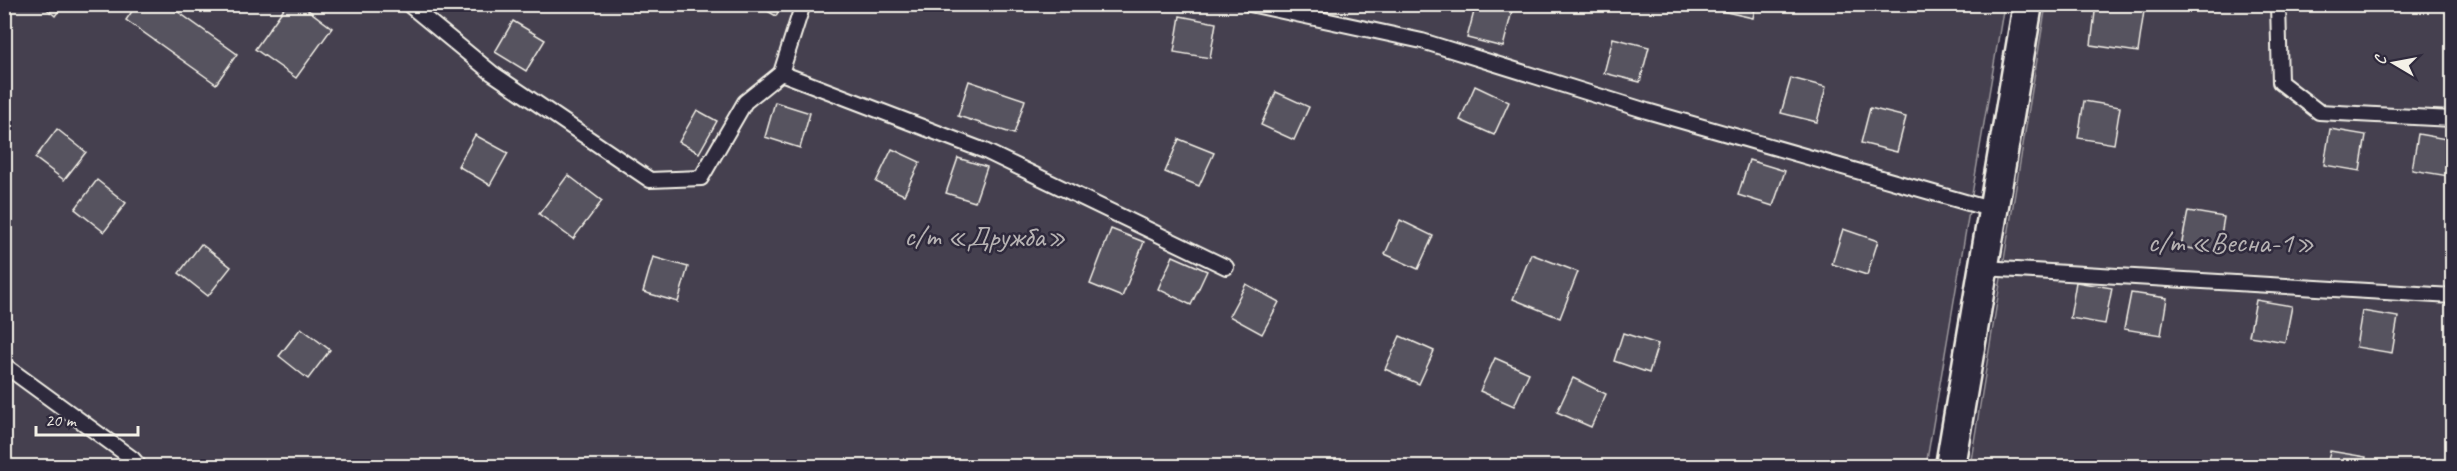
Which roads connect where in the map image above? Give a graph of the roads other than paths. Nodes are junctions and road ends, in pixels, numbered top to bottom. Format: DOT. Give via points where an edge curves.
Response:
graph roads {
  1 [pos="408,4"];
  2 [pos="803,4"];
  3 [pos="1250,4"];
  4 [pos="2028,4"];
  5 [pos="2278,4"];
  6 [pos="781,73"];
  7 [pos="2452,119"];
  8 [pos="1994,210"];
  9 [pos="1226,267"];
  10 [pos="1984,268"];
  11 [pos="2452,296"];
  12 [pos="4,365"];
  13 [pos="139,466"];
  14 [pos="1950,466"];
  1 -- 6 [label="lane" via="492,73 650,180 701,178 745,102"];
  2 -- 6 [label="lane"];
  3 -- 8 [label="lane" via="1422,41 1647,111"];
  4 -- 8 [label="street"];
  5 -- 7 [label="lane" via="2280,82 2319,112"];
  6 -- 9 [label="lane" via="985,151"];
  8 -- 10 [label="street"];
  10 -- 11 [label="lane"];
  10 -- 14 [label="street"];
  12 -- 13 [label="lane"];
}
